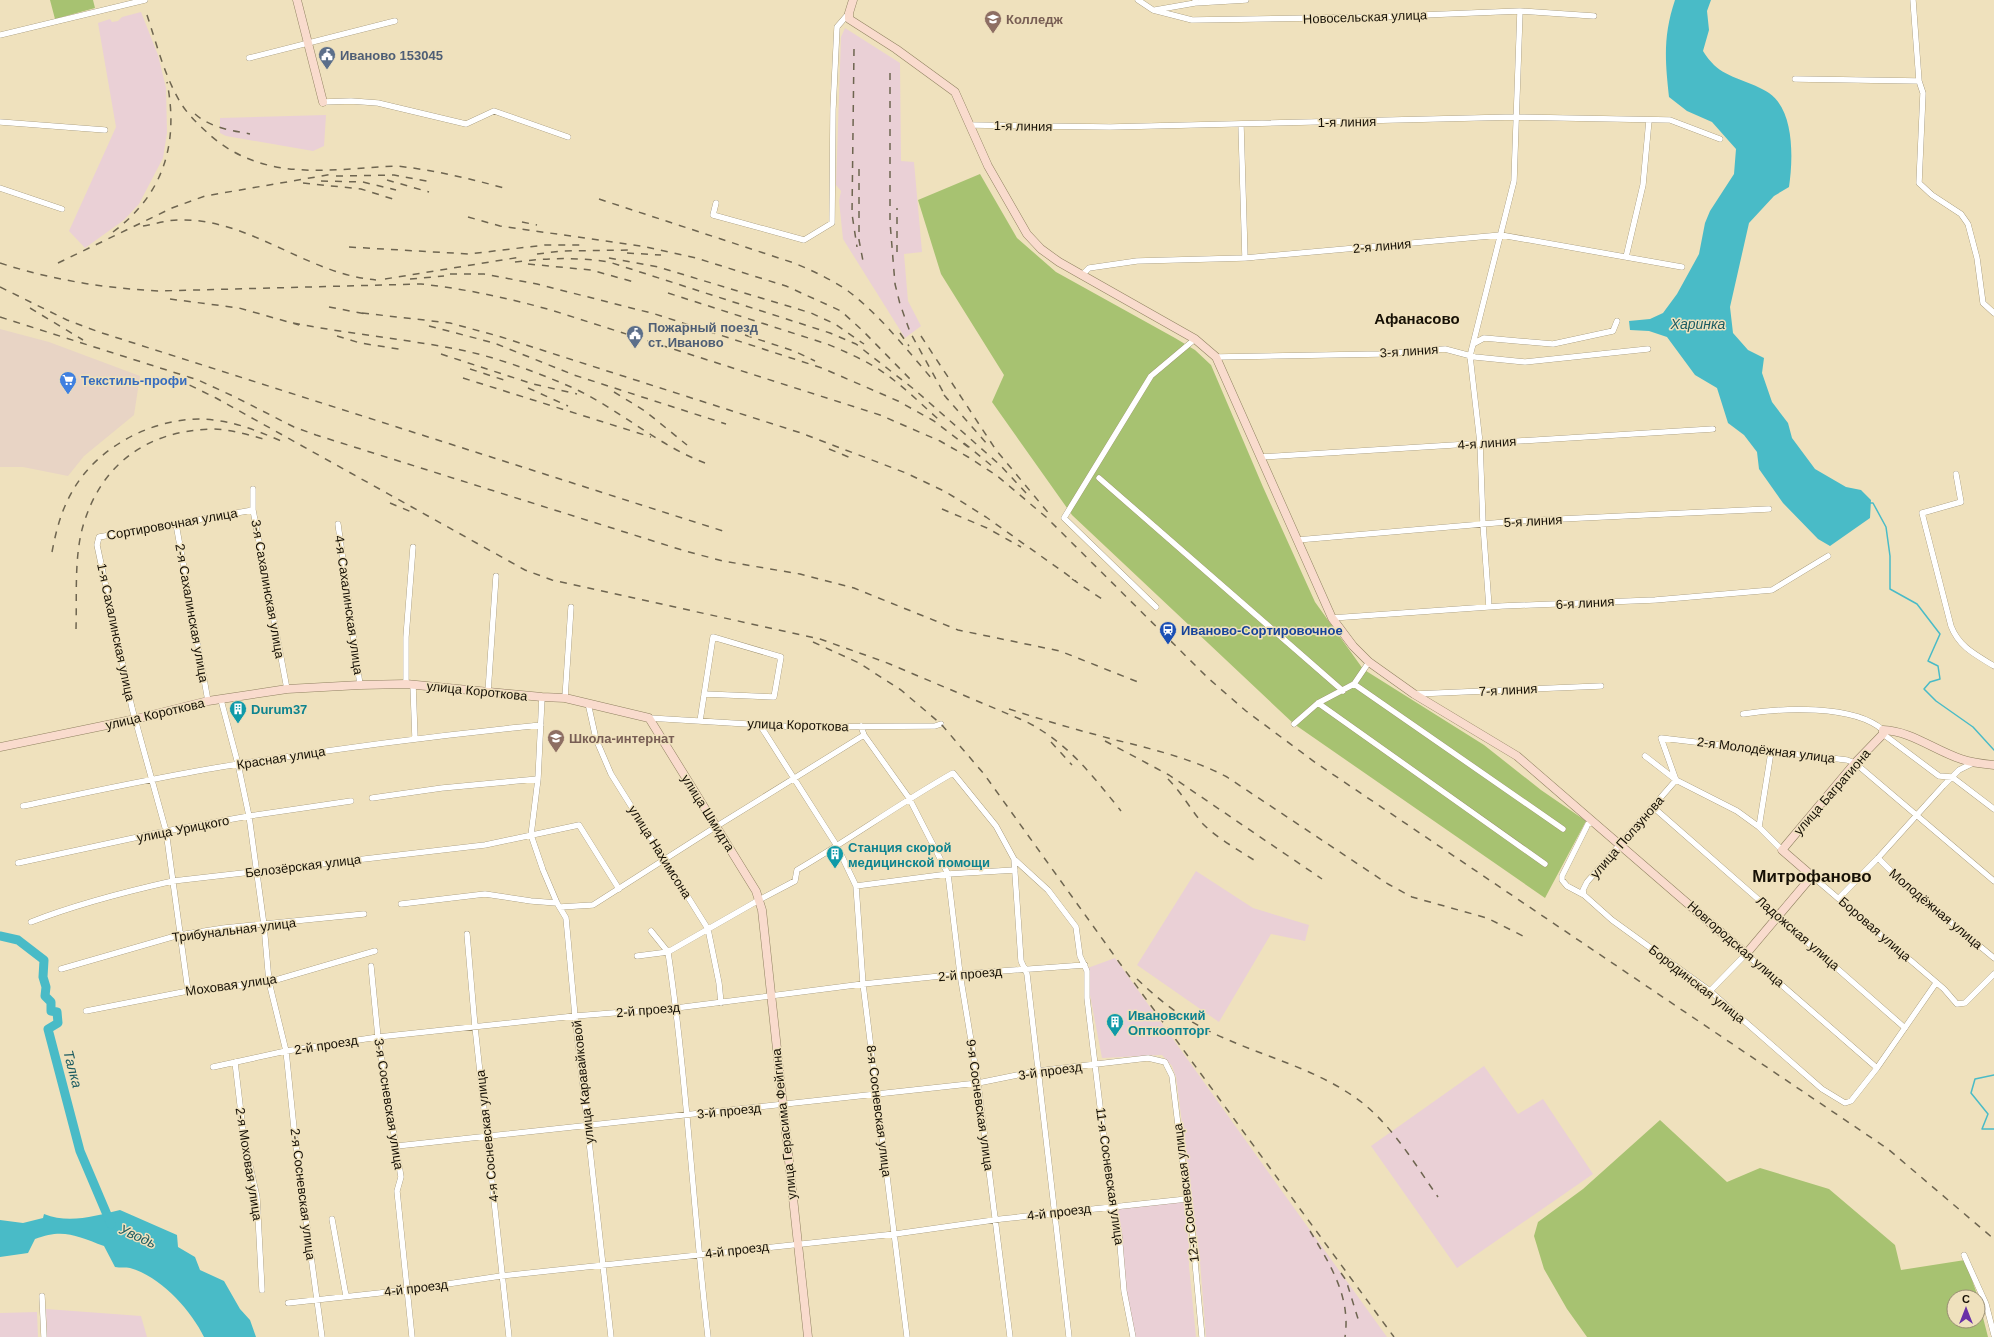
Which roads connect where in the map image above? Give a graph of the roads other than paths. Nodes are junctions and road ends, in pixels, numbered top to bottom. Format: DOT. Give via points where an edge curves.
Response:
graph roads {
  1 [pos="145,0"];
  2 [pos="297,0"];
  3 [pos="852,0"];
  4 [pos="1139,0"];
  5 [pos="1246,0"];
  6 [pos="1913,0"];
  7 [pos="1195,2"];
  8 [pos="1153,10"];
  9 [pos="1520,11"];
  10 [pos="849,13"];
  11 [pos="1594,16"];
  12 [pos="395,21"];
  13 [pos="0,35"];
  14 [pos="308,42"];
  15 [pos="249,58"];
  16 [pos="1795,79"];
  17 [pos="1919,81"];
  18 [pos="324,102"];
  19 [pos="1515,117"];
  20 [pos="1648,120"];
  21 [pos="0,122"];
  22 [pos="971,125"];
  23 [pos="1240,125"];
  24 [pos="105,130"];
  25 [pos="568,136"];
  26 [pos="1720,139"];
  27 [pos="0,188"];
  28 [pos="716,204"];
  29 [pos="62,209"];
  30 [pos="1501,234"];
  31 [pos="1626,257"];
  32 [pos="1245,258"];
  33 [pos="1682,267"];
  34 [pos="1082,274"];
  35 [pos="1994,313"];
  36 [pos="1617,321"];
  37 [pos="1195,339"];
  38 [pos="1473,344"];
  39 [pos="1648,349"];
  40 [pos="1470,356"];
  41 [pos="1216,357"];
  42 [pos="1713,429"];
  43 [pos="1480,443"];
  44 [pos="1260,457"];
  45 [pos="1956,474"];
  46 [pos="1099,478"];
  47 [pos="253,488"];
  48 [pos="1769,509"];
  49 [pos="254,510"];
  50 [pos="176,524"];
  51 [pos="338,524"];
  52 [pos="1483,524"];
  53 [pos="1297,540"];
  54 [pos="97,545"];
  55 [pos="413,547"];
  56 [pos="1828,556"];
  57 [pos="496,576"];
  58 [pos="571,607"];
  59 [pos="1156,607"];
  60 [pos="1489,607"];
  61 [pos="1332,618"];
  62 [pos="1369,662"];
  63 [pos="1994,666"];
  64 [pos="1354,684"];
  65 [pos="360,685"];
  66 [pos="409,685"];
  67 [pos="1601,686"];
  68 [pos="287,689"];
  69 [pos="1343,690"];
  70 [pos="488,692"];
  71 [pos="704,694"];
  72 [pos="1414,694"];
  73 [pos="542,697"];
  74 [pos="565,698"];
  75 [pos="221,700"];
  76 [pos="208,701"];
  77 [pos="588,703"];
  78 [pos="1318,704"];
  79 [pos="1743,714"];
  80 [pos="649,718"];
  81 [pos="136,719"];
  82 [pos="700,721"];
  83 [pos="941,724"];
  84 [pos="1294,724"];
  85 [pos="541,725"];
  86 [pos="760,725"];
  87 [pos="861,726"];
  88 [pos="1883,732"];
  89 [pos="864,735"];
  90 [pos="414,738"];
  91 [pos="0,747"];
  92 [pos="1771,752"];
  93 [pos="1645,756"];
  94 [pos="1855,763"];
  95 [pos="1973,763"];
  96 [pos="238,764"];
  97 [pos="1994,765"];
  98 [pos="1952,777"];
  99 [pos="152,779"];
  100 [pos="538,779"];
  101 [pos="794,779"];
  102 [pos="1676,780"];
  103 [pos="372,798"];
  104 [pos="909,798"];
  105 [pos="350,801"];
  106 [pos="23,806"];
  107 [pos="1653,807"];
  108 [pos="1994,809"];
  109 [pos="249,816"];
  110 [pos="1916,816"];
  111 [pos="1593,822"];
  112 [pos="717,826"];
  113 [pos="1759,827"];
  114 [pos="1564,829"];
  115 [pos="166,831"];
  116 [pos="531,835"];
  117 [pos="1621,845"];
  118 [pos="837,846"];
  119 [pos="1782,850"];
  120 [pos="1878,858"];
  121 [pos="665,859"];
  122 [pos="1014,859"];
  123 [pos="18,863"];
  124 [pos="1545,864"];
  125 [pos="1015,870"];
  126 [pos="257,872"];
  127 [pos="948,874"];
  128 [pos="1812,876"];
  129 [pos="172,881"];
  130 [pos="1994,881"];
  131 [pos="856,886"];
  132 [pos="619,889"];
  133 [pos="1584,895"];
  134 [pos="1839,898"];
  135 [pos="759,900"];
  136 [pos="401,904"];
  137 [pos="558,905"];
  138 [pos="762,910"];
  139 [pos="364,914"];
  140 [pos="1778,914"];
  141 [pos="31,922"];
  142 [pos="264,925"];
  143 [pos="708,929"];
  144 [pos="651,931"];
  145 [pos="467,934"];
  146 [pos="179,935"];
  147 [pos="375,951"];
  148 [pos="668,952"];
  149 [pos="1746,954"];
  150 [pos="637,956"];
  151 [pos="1994,958"];
  152 [pos="1084,965"];
  153 [pos="371,966"];
  154 [pos="61,969"];
  155 [pos="1024,970"];
  156 [pos="960,974"];
  157 [pos="1994,974"];
  158 [pos="269,982"];
  159 [pos="1936,983"];
  160 [pos="863,984"];
  161 [pos="188,991"];
  162 [pos="1710,991"];
  163 [pos="770,997"];
  164 [pos="721,1003"];
  165 [pos="676,1008"];
  166 [pos="86,1011"];
  167 [pos="575,1016"];
  168 [pos="475,1026"];
  169 [pos="1905,1028"];
  170 [pos="378,1038"];
  171 [pos="286,1051"];
  172 [pos="1155,1059"];
  173 [pos="235,1062"];
  174 [pos="1094,1064"];
  175 [pos="213,1067"];
  176 [pos="1877,1068"];
  177 [pos="1037,1071"];
  178 [pos="978,1083"];
  179 [pos="878,1094"];
  180 [pos="782,1105"];
  181 [pos="686,1116"];
  182 [pos="588,1124"];
  183 [pos="488,1137"];
  184 [pos="397,1146"];
  185 [pos="1186,1199"];
  186 [pos="1112,1206"];
  187 [pos="1055,1214"];
  188 [pos="332,1219"];
  189 [pos="995,1220"];
  190 [pos="895,1234"];
  191 [pos="798,1243"];
  192 [pos="699,1254"];
  193 [pos="1964,1255"];
  194 [pos="602,1266"];
  195 [pos="501,1276"];
  196 [pos="262,1290"];
  197 [pos="407,1290"];
  198 [pos="42,1296"];
  199 [pos="346,1296"];
  200 [pos="317,1299"];
  201 [pos="288,1303"];
  202 [pos="1994,1335"];
  203 [pos="44,1337"];
  204 [pos="322,1337"];
  205 [pos="412,1337"];
  206 [pos="509,1337"];
  207 [pos="611,1337"];
  208 [pos="708,1337"];
  209 [pos="808,1337"];
  210 [pos="907,1337"];
  211 [pos="1010,1337"];
  212 [pos="1069,1337"];
  213 [pos="1133,1337"];
  214 [pos="1202,1337"];
  1 -- 13 [label="street"];
  2 -- 14 [label="street"];
  3 -- 10 [label="street"];
  4 -- 8 [label="street, Новосельская улица"];
  5 -- 7 [label="street"];
  6 -- 17 [label="street"];
  7 -- 8 [label="street"];
  8 -- 9 [label="street, Новосельская улица" via="1192,20"];
  9 -- 11 [label="street, Новосельская улица"];
  9 -- 19 [label="street"];
  10 -- 22 [label="street" via="849,19 955,92"];
  10 -- 28 [label="street" via="837,27 832,223 804,240 713,215"];
  12 -- 14 [label="street"];
  14 -- 15 [label="street"];
  14 -- 18 [label="street"];
  16 -- 17 [label="street"];
  17 -- 35 [label="street" via="1923,93 1919,183 1961,214 1968,224 1984,303"];
  18 -- 25 [label="street" via="378,103 466,124 494,111"];
  19 -- 20 [label="street, 1-я линия"];
  19 -- 23 [label="street, 1-я линия"];
  19 -- 30 [label="street" via="1514,181"];
  20 -- 26 [label="street, 1-я линия" via="1670,120"];
  20 -- 31 [label="street" via="1643,185"];
  21 -- 24 [label="street"];
  22 -- 23 [label="street, 1-я линия"];
  22 -- 34 [label="street" via="988,166 1027,234 1058,262"];
  23 -- 32 [label="street"];
  27 -- 29 [label="street"];
  30 -- 31 [label="street, 2-я линия"];
  30 -- 32 [label="street, 2-я линия"];
  30 -- 38 [label="street"];
  31 -- 33 [label="street, 2-я линия"];
  32 -- 34 [label="street, 2-я линия" via="1137,261 1089,268"];
  34 -- 37 [label="street"];
  36 -- 38 [label="street" via="1613,331 1553,344 1484,338"];
  37 -- 41 [label="street"];
  37 -- 59 [label="street" via="1151,376 1064,518"];
  38 -- 40 [label="street"];
  39 -- 40 [label="street, 3-я линия" via="1525,362"];
  40 -- 41 [label="street, 3-я линия" via="1445,349 1381,354"];
  40 -- 43 [label="street"];
  41 -- 44 [label="street, Новгородская улица"];
  42 -- 43 [label="street, 4-я линия"];
  43 -- 44 [label="street, 4-я линия"];
  43 -- 52 [label="street"];
  44 -- 53 [label="street, Новгородская улица"];
  45 -- 63 [label="street" via="1961,502 1922,513 1955,637 1972,653"];
  46 -- 69 [label="street"];
  47 -- 49 [label="street, 3-я Сахалинская улица"];
  48 -- 52 [label="street, 5-я линия"];
  49 -- 50 [label="street, Сортировочная улица"];
  49 -- 68 [label="street, 3-я Сахалинская улица"];
  50 -- 54 [label="street, Сортировочная улица" via="99,537"];
  50 -- 76 [label="street, 2-я Сахалинская улица"];
  51 -- 65 [label="street, 4-я Сахалинская улица"];
  52 -- 53 [label="street, 5-я линия"];
  52 -- 60 [label="street"];
  53 -- 61 [label="street, Новгородская улица"];
  54 -- 81 [label="street, 1-я Сахалинская улица"];
  55 -- 66 [label="street" via="406,637"];
  56 -- 60 [label="street, 6-я линия" via="1772,590 1655,600"];
  57 -- 70 [label="street"];
  58 -- 74 [label="street"];
  60 -- 61 [label="street, 6-я линия"];
  61 -- 62 [label="street, Новгородская улица"];
  62 -- 64 [label="street"];
  62 -- 72 [label="street, Новгородская улица"];
  64 -- 69 [label="street"];
  64 -- 114 [label="street"];
  65 -- 66 [label="street, улица Короткова"];
  65 -- 68 [label="street, улица Короткова"];
  66 -- 70 [label="street, улица Короткова"];
  66 -- 90 [label="street"];
  67 -- 72 [label="street, 7-я линия"];
  68 -- 75 [label="street, улица Короткова"];
  69 -- 78 [label="street"];
  70 -- 73 [label="street, улица Короткова"];
  71 -- 71 [label="street" via="713,637 781,656 774,697"];
  71 -- 82 [label="street"];
  72 -- 111 [label="street, Новгородская улица" via="1517,756"];
  73 -- 74 [label="street, улица Короткова"];
  73 -- 85 [label="street"];
  74 -- 77 [label="street, улица Короткова"];
  75 -- 76 [label="street, улица Короткова"];
  75 -- 96 [label="street, 2-я Сосневская улица"];
  76 -- 81 [label="street, улица Короткова"];
  77 -- 80 [label="street, улица Короткова"];
  77 -- 121 [label="street, улица Нахимсона" via="596,739 611,774"];
  78 -- 84 [label="street"];
  78 -- 124 [label="street"];
  79 -- 88 [label="street" via="1782,709 1817,711 1863,718 1876,724"];
  80 -- 82 [label="street, улица Короткова"];
  80 -- 112 [label="street, улица Шмидта"];
  81 -- 91 [label="street, улица Короткова"];
  81 -- 99 [label="street, 1-я Сахалинская улица"];
  82 -- 86 [label="street, улица Короткова"];
  83 -- 87 [label="street, улица Короткова"];
  85 -- 90 [label="street, Красная улица"];
  85 -- 100 [label="street"];
  86 -- 87 [label="street, улица Короткова"];
  86 -- 101 [label="street"];
  87 -- 89 [label="street"];
  88 -- 94 [label="street, улица Багратиона"];
  88 -- 95 [label="street" via="1903,733"];
  88 -- 98 [label="street" via="1939,776"];
  89 -- 101 [label="street"];
  89 -- 104 [label="street"];
  90 -- 96 [label="street, Красная улица"];
  92 -- 94 [label="street, 2-я Молодёжная улица"];
  92 -- 102 [label="street, 2-я Молодёжная улица" via="1661,738"];
  92 -- 113 [label="street"];
  93 -- 102 [label="street, Боровая улица"];
  94 -- 110 [label="street, 2-я Молодёжная улица"];
  94 -- 119 [label="street, улица Багратиона"];
  95 -- 97 [label="street"];
  95 -- 98 [label="street"];
  96 -- 99 [label="street, Красная улица"];
  96 -- 109 [label="street, 2-я Сосневская улица"];
  98 -- 108 [label="street"];
  98 -- 110 [label="street"];
  99 -- 106 [label="street, Красная улица"];
  99 -- 115 [label="street, 1-я Сахалинская улица"];
  100 -- 103 [label="street"];
  100 -- 116 [label="street"];
  101 -- 112 [label="street"];
  101 -- 118 [label="street"];
  102 -- 107 [label="street, улица Ползунова"];
  102 -- 113 [label="street, Боровая улица" via="1728,804"];
  104 -- 118 [label="street"];
  104 -- 122 [label="street, 11-я Сосневская улица" via="953,773 996,826"];
  104 -- 127 [label="street"];
  105 -- 109 [label="street, улица Урицкого"];
  107 -- 117 [label="street, улица Ползунова"];
  107 -- 140 [label="street, Ладожская улица"];
  109 -- 115 [label="street, улица Урицкого"];
  109 -- 126 [label="street, 2-я Сосневская улица"];
  110 -- 120 [label="street"];
  110 -- 130 [label="street, 2-я Молодёжная улица"];
  111 -- 117 [label="street, Новгородская улица"];
  111 -- 133 [label="street, Бородинская улица" via="1588,824 1562,876 1567,886"];
  112 -- 121 [label="street"];
  112 -- 135 [label="street, улица Шмидта" via="756,890"];
  113 -- 119 [label="street, Боровая улица"];
  115 -- 123 [label="street, улица Урицкого"];
  115 -- 129 [label="street, 1-я Сахалинская улица"];
  116 -- 126 [label="street, Белозёрская улица" via="485,845"];
  116 -- 132 [label="street, Белозёрская улица" via="578,825"];
  116 -- 137 [label="street, улица Каравайковой"];
  117 -- 133 [label="street, улица Ползунова" via="1587,882 1583,890"];
  117 -- 149 [label="street, Новгородская улица"];
  118 -- 131 [label="street"];
  118 -- 135 [label="street" via="797,870 795,881"];
  119 -- 128 [label="street, Боровая улица"];
  120 -- 134 [label="street"];
  120 -- 151 [label="street, Молодёжная улица"];
  121 -- 132 [label="street"];
  121 -- 143 [label="street, улица Нахимсона"];
  122 -- 125 [label="street"];
  122 -- 152 [label="street, 11-я Сосневская улица" via="1048,890 1076,927 1080,956"];
  125 -- 127 [label="street"];
  125 -- 155 [label="street" via="1021,961"];
  126 -- 129 [label="street, Белозёрская улица"];
  126 -- 142 [label="street, 2-я Сосневская улица"];
  127 -- 131 [label="street"];
  127 -- 156 [label="street, 9-я Сосневская улица"];
  128 -- 134 [label="street, Боровая улица"];
  128 -- 140 [label="street"];
  129 -- 141 [label="street, Белозёрская улица" via="71,906"];
  129 -- 146 [label="street, 1-я Сахалинская улица"];
  131 -- 160 [label="street, 8-я Сосневская улица"];
  132 -- 137 [label="street" via="594,905"];
  133 -- 162 [label="street, Бородинская улица" via="1612,920"];
  134 -- 159 [label="street, Боровая улица"];
  135 -- 138 [label="street, улица Шмидта"];
  135 -- 143 [label="street"];
  136 -- 137 [label="street" via="485,894"];
  137 -- 167 [label="street, улица Каравайковой" via="566,918"];
  138 -- 163 [label="street, улица Герасима Фейгина"];
  139 -- 142 [label="street, Трибунальная улица"];
  140 -- 149 [label="street"];
  140 -- 169 [label="street, Ладожская улица"];
  142 -- 146 [label="street, Трибунальная улица"];
  142 -- 158 [label="street, 2-я Сосневская улица"];
  143 -- 148 [label="street"];
  143 -- 164 [label="street, улица Нахимсона"];
  144 -- 148 [label="street"];
  145 -- 168 [label="street, 4-я Сосневская улица"];
  146 -- 154 [label="street, Трибунальная улица"];
  146 -- 161 [label="street, 1-я Сахалинская улица"];
  147 -- 158 [label="street, Моховая улица"];
  148 -- 150 [label="street"];
  148 -- 165 [label="street"];
  149 -- 162 [label="street"];
  149 -- 176 [label="street, Новгородская улица"];
  152 -- 155 [label="street, 2-й проезд"];
  152 -- 174 [label="street, 11-я Сосневская улица" via="1087,971 1087,998"];
  153 -- 170 [label="street, 3-я Сосневская улица"];
  155 -- 156 [label="street, 2-й проезд"];
  155 -- 177 [label="street" via="1027,974"];
  156 -- 160 [label="street, 2-й проезд"];
  156 -- 178 [label="street, 9-я Сосневская улица"];
  157 -- 159 [label="street, Боровая улица" via="1962,1004 1953,1001"];
  158 -- 161 [label="street, Моховая улица"];
  158 -- 171 [label="street, 2-я Сосневская улица"];
  159 -- 169 [label="street, Бородинская улица"];
  160 -- 163 [label="street, 2-й проезд"];
  160 -- 179 [label="street, 8-я Сосневская улица"];
  161 -- 166 [label="street, Моховая улица"];
  162 -- 176 [label="street, Бородинская улица" via="1822,1089 1845,1103 1851,1101"];
  163 -- 164 [label="street, 2-й проезд"];
  163 -- 180 [label="street, улица Герасима Фейгина"];
  164 -- 165 [label="street, 2-й проезд"];
  165 -- 167 [label="street, 2-й проезд"];
  165 -- 181 [label="street"];
  167 -- 168 [label="street, 2-й проезд"];
  167 -- 182 [label="street, улица Каравайковой"];
  168 -- 170 [label="street, 2-й проезд"];
  168 -- 183 [label="street, 4-я Сосневская улица"];
  169 -- 176 [label="street, Бородинская улица"];
  170 -- 171 [label="street, 2-й проезд"];
  170 -- 184 [label="street, 3-я Сосневская улица"];
  171 -- 173 [label="street, 2-й проезд"];
  171 -- 200 [label="street, 2-я Сосневская улица"];
  172 -- 174 [label="street, 3-й проезд"];
  172 -- 185 [label="street, 12-я Сосневская улица" via="1165,1062 1172,1076"];
  173 -- 175 [label="street, 2-й проезд"];
  173 -- 196 [label="street, 2-я Моховая улица" via="244,1139 257,1197"];
  174 -- 177 [label="street, 3-й проезд"];
  174 -- 186 [label="street, 11-я Сосневская улица"];
  177 -- 178 [label="street, 3-й проезд"];
  177 -- 187 [label="street"];
  178 -- 179 [label="street, 3-й проезд"];
  178 -- 189 [label="street, 9-я Сосневская улица"];
  179 -- 180 [label="street, 3-й проезд"];
  179 -- 190 [label="street, 8-я Сосневская улица"];
  180 -- 181 [label="street, 3-й проезд"];
  180 -- 191 [label="street, улица Герасима Фейгина"];
  181 -- 182 [label="street, 3-й проезд"];
  181 -- 192 [label="street"];
  182 -- 183 [label="street, 3-й проезд"];
  182 -- 194 [label="street, улица Каравайковой"];
  183 -- 184 [label="street, 3-й проезд"];
  183 -- 195 [label="street, 4-я Сосневская улица"];
  184 -- 197 [label="street, 3-я Сосневская улица" via="401,1177 397,1191"];
  185 -- 186 [label="street, 4-й проезд"];
  185 -- 214 [label="street, 12-я Сосневская улица" via="1190,1208"];
  186 -- 187 [label="street, 4-й проезд"];
  186 -- 213 [label="street, 11-я Сосневская улица" via="1119,1233 1124,1291"];
  187 -- 189 [label="street, 4-й проезд"];
  187 -- 212 [label="street"];
  188 -- 199 [label="street, 2-я Сосневская улица"];
  189 -- 190 [label="street, 4-й проезд"];
  189 -- 211 [label="street, 9-я Сосневская улица"];
  190 -- 191 [label="street, 4-й проезд"];
  190 -- 210 [label="street, 8-я Сосневская улица"];
  191 -- 192 [label="street, 4-й проезд"];
  191 -- 209 [label="street, улица Герасима Фейгина"];
  192 -- 194 [label="street, 4-й проезд"];
  192 -- 208 [label="street"];
  193 -- 202 [label="street" via="1986,1304"];
  194 -- 195 [label="street, 4-й проезд"];
  194 -- 207 [label="street, улица Каравайковой"];
  195 -- 197 [label="street, 4-й проезд"];
  195 -- 206 [label="street, 4-я Сосневская улица"];
  197 -- 199 [label="street, 4-й проезд"];
  197 -- 205 [label="street, 3-я Сосневская улица"];
  198 -- 203 [label="street"];
  199 -- 200 [label="street, 4-й проезд"];
  200 -- 201 [label="street, 4-й проезд"];
  200 -- 204 [label="street, 2-я Сосневская улица"];
}
